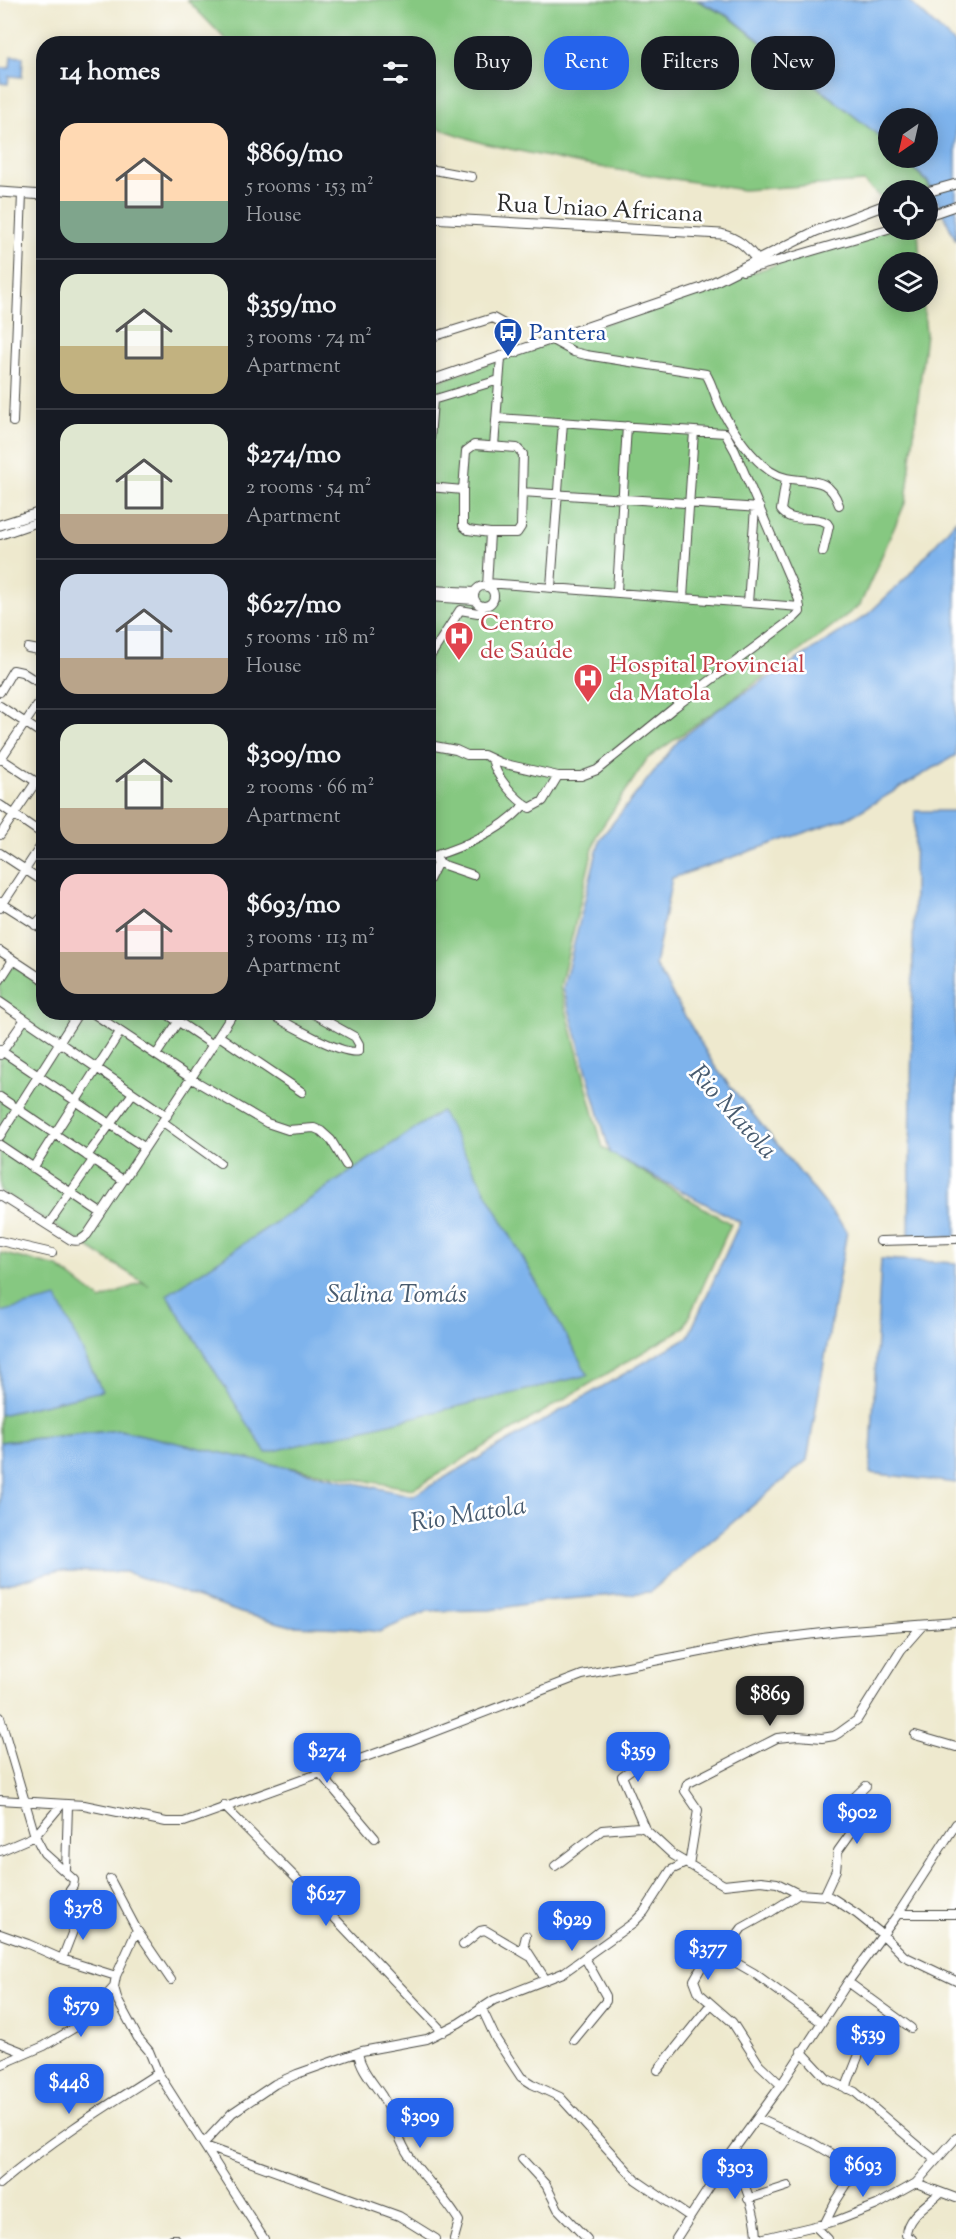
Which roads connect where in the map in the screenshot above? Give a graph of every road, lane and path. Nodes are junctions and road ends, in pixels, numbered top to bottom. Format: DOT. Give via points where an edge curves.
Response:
graph roads {
  1 [pos="436,170"];
  2 [pos="472,177"];
  3 [pos="956,184"];
  4 [pos="938,189"];
  5 [pos="0,192"];
  6 [pos="22,194"];
  7 [pos="36,195"];
  8 [pos="956,206"];
  9 [pos="878,208"];
  10 [pos="938,212"];
  11 [pos="436,218"];
  12 [pos="878,232"];
  13 [pos="758,261"];
  14 [pos="733,274"];
  15 [pos="436,336"];
  16 [pos="552,340"];
  17 [pos="516,353"];
  18 [pos="501,358"];
  19 [pos="436,379"];
  20 [pos="499,380"];
  21 [pos="436,399"];
  22 [pos="497,418"];
  23 [pos="13,422"];
  24 [pos="563,422"];
  25 [pos="627,426"];
  26 [pos="694,430"];
  27 [pos="494,446"];
  28 [pos="786,479"];
  29 [pos="436,488"];
  30 [pos="463,490"];
  31 [pos="522,492"];
  32 [pos="558,495"];
  33 [pos="621,499"];
  34 [pos="689,504"];
  35 [pos="839,505"];
  36 [pos="758,508"];
  37 [pos="36,514"];
  38 [pos="36,523"];
  39 [pos="0,525"];
  40 [pos="490,533"];
  41 [pos="0,535"];
  42 [pos="823,552"];
  43 [pos="487,585"];
  44 [pos="551,586"];
  45 [pos="436,591"];
  46 [pos="617,591"];
  47 [pos="475,596"];
  48 [pos="436,597"];
  49 [pos="683,598"];
  50 [pos="748,603"];
  51 [pos="483,606"];
  52 [pos="800,607"];
  53 [pos="436,647"];
  54 [pos="28,648"];
  55 [pos="36,650"];
  56 [pos="36,681"];
  57 [pos="0,692"];
  58 [pos="0,706"];
  59 [pos="36,707"];
  60 [pos="25,723"];
  61 [pos="36,730"];
  62 [pos="436,746"];
  63 [pos="0,759"];
  64 [pos="492,759"];
  65 [pos="558,776"];
  66 [pos="36,782"];
  67 [pos="36,790"];
  68 [pos="0,805"];
  69 [pos="524,805"];
  70 [pos="14,815"];
  71 [pos="36,830"];
  72 [pos="0,835"];
  73 [pos="0,853"];
  74 [pos="36,853"];
  75 [pos="436,857"];
  76 [pos="436,859"];
  77 [pos="25,870"];
  78 [pos="473,875"];
  79 [pos="36,877"];
  80 [pos="1,905"];
  81 [pos="35,925"];
  82 [pos="0,951"];
  83 [pos="13,960"];
  84 [pos="36,975"];
  85 [pos="0,980"];
  86 [pos="0,1002"];
  87 [pos="25,1019"];
  88 [pos="74,1020"];
  89 [pos="103,1020"];
  90 [pos="175,1020"];
  91 [pos="229,1020"];
  92 [pos="282,1020"];
  93 [pos="324,1020"];
  94 [pos="178,1022"];
  95 [pos="120,1032"];
  96 [pos="219,1036"];
  97 [pos="60,1043"];
  98 [pos="213,1045"];
  99 [pos="1,1052"];
  100 [pos="156,1055"];
  101 [pos="98,1068"];
  102 [pos="38,1076"];
  103 [pos="192,1079"];
  104 [pos="302,1092"];
  105 [pos="133,1093"];
  106 [pos="0,1097"];
  107 [pos="76,1101"];
  108 [pos="17,1108"];
  109 [pos="165,1119"];
  110 [pos="110,1124"];
  111 [pos="54,1134"];
  112 [pos="0,1136"];
  113 [pos="0,1145"];
  114 [pos="144,1148"];
  115 [pos="90,1158"];
  116 [pos="220,1163"];
  117 [pos="346,1165"];
  118 [pos="33,1168"];
  119 [pos="123,1180"];
  120 [pos="70,1193"];
  121 [pos="0,1195"];
  122 [pos="101,1213"];
  123 [pos="48,1226"];
  124 [pos="956,1239"];
  125 [pos="0,1241"];
  126 [pos="880,1241"];
  127 [pos="52,1253"];
  128 [pos="956,1622"];
  129 [pos="923,1625"];
  130 [pos="0,1717"];
  131 [pos="915,1735"];
  132 [pos="664,1746"];
  133 [pos="956,1747"];
  134 [pos="320,1773"];
  135 [pos="866,1786"];
  136 [pos="0,1800"];
  137 [pos="23,1800"];
  138 [pos="65,1804"];
  139 [pos="224,1806"];
  140 [pos="956,1824"];
  141 [pos="645,1829"];
  142 [pos="35,1836"];
  143 [pos="375,1838"];
  144 [pos="0,1851"];
  145 [pos="688,1864"];
  146 [pos="555,1866"];
  147 [pos="66,1871"];
  148 [pos="110,1879"];
  149 [pos="799,1894"];
  150 [pos="824,1896"];
  151 [pos="898,1914"];
  152 [pos="956,1914"];
  153 [pos="137,1930"];
  154 [pos="0,1934"];
  155 [pos="883,1935"];
  156 [pos="526,1936"];
  157 [pos="463,1945"];
  158 [pos="721,1954"];
  159 [pos="529,1956"];
  160 [pos="585,1958"];
  161 [pos="62,1959"];
  162 [pos="116,1976"];
  163 [pos="171,1980"];
  164 [pos="546,1980"];
  165 [pos="956,1981"];
  166 [pos="848,1982"];
  167 [pos="114,1987"];
  168 [pos="711,2004"];
  169 [pos="481,2007"];
  170 [pos="821,2022"];
  171 [pos="911,2028"];
  172 [pos="443,2032"];
  173 [pos="573,2040"];
  174 [pos="864,2042"];
  175 [pos="0,2043"];
  176 [pos="801,2051"];
  177 [pos="25,2053"];
  178 [pos="358,2053"];
  179 [pos="0,2065"];
  180 [pos="658,2070"];
  181 [pos="158,2073"];
  182 [pos="781,2085"];
  183 [pos="848,2088"];
  184 [pos="757,2118"];
  185 [pos="956,2138"];
  186 [pos="205,2145"];
  187 [pos="730,2155"];
  188 [pos="522,2159"];
  189 [pos="935,2160"];
  190 [pos="916,2183"];
  191 [pos="0,2184"];
  192 [pos="788,2186"];
  193 [pos="940,2193"];
  194 [pos="956,2198"];
  195 [pos="748,2199"];
  196 [pos="690,2217"];
  197 [pos="825,2223"];
  198 [pos="815,2226"];
  199 [pos="264,2239"];
  200 [pos="436,2239"];
  201 [pos="454,2239"];
  202 [pos="587,2239"];
  203 [pos="676,2239"];
  204 [pos="759,2239"];
  205 [pos="828,2239"];
  206 [pos="912,2239"];
  1 -- 2 [label="street"];
  3 -- 4 [label="main road"];
  5 -- 6 [label="main road"];
  6 -- 7 [label="main road"];
  6 -- 23 [label="street"];
  8 -- 10 [label="street"];
  9 -- 13 [label="main road" via="816,231"];
  11 -- 13 [label="main road, Rua Uniao Africana" via="721,234 743,243"];
  12 -- 14 [label="street"];
  13 -- 14 [label="main road"];
  14 -- 16 [label="main road"];
  15 -- 17 [label="street" via="493,318 504,324"];
  16 -- 17 [label="main road"];
  16 -- 28 [label="street" via="586,355 706,374 722,409 750,452"];
  17 -- 18 [label="main road"];
  18 -- 19 [label="main road"];
  18 -- 20 [label="street"];
  20 -- 21 [label="street"];
  20 -- 22 [label="street"];
  22 -- 24 [label="street"];
  22 -- 27 [label="street"];
  24 -- 25 [label="street"];
  24 -- 32 [label="street"];
  25 -- 26 [label="street"];
  25 -- 33 [label="street"];
  26 -- 34 [label="street"];
  26 -- 36 [label="street" via="720,432 728,437"];
  27 -- 30 [label="street" via="474,446 466,451"];
  27 -- 31 [label="street" via="517,447 524,454"];
  28 -- 35 [label="street" via="826,484"];
  28 -- 42 [label="street" via="781,510 790,517 827,523"];
  29 -- 30 [label="street"];
  30 -- 40 [label="street" via="463,526"];
  31 -- 32 [label="street"];
  31 -- 40 [label="street" via="521,527 517,533"];
  32 -- 33 [label="street"];
  32 -- 44 [label="street"];
  33 -- 34 [label="street"];
  33 -- 46 [label="street"];
  34 -- 36 [label="street"];
  34 -- 49 [label="street"];
  36 -- 50 [label="street"];
  36 -- 52 [label="street"];
  37 -- 39 [label="main road"];
  38 -- 41 [label="street"];
  40 -- 43 [label="street"];
  43 -- 44 [label="street"];
  43 -- 47 [label="street"];
  43 -- 51 [label="street" via="493,600"];
  44 -- 46 [label="street"];
  45 -- 47 [label="street"];
  46 -- 49 [label="street"];
  47 -- 48 [label="street"];
  47 -- 51 [label="street"];
  49 -- 50 [label="street"];
  50 -- 52 [label="street"];
  51 -- 53 [label="street" via="481,613 460,610"];
  52 -- 65 [label="street" via="795,617 597,770 581,776"];
  54 -- 55 [label="street"];
  56 -- 57 [label="street" via="13,670"];
  58 -- 60 [label="street"];
  59 -- 60 [label="street"];
  60 -- 61 [label="street"];
  60 -- 63 [label="street"];
  62 -- 64 [label="street"];
  63 -- 66 [label="street"];
  64 -- 65 [label="street"];
  64 -- 69 [label="street" via="495,772"];
  65 -- 69 [label="street" via="540,803 532,808"];
  67 -- 70 [label="street"];
  68 -- 70 [label="street"];
  69 -- 75 [label="street" via="512,818"];
  70 -- 71 [label="street"];
  70 -- 72 [label="street"];
  73 -- 77 [label="street"];
  74 -- 77 [label="street"];
  76 -- 78 [label="street"];
  77 -- 79 [label="street"];
  77 -- 80 [label="street"];
  80 -- 81 [label="street"];
  82 -- 83 [label="street"];
  83 -- 84 [label="street"];
  83 -- 85 [label="street"];
  86 -- 87 [label="street"];
  87 -- 97 [label="street"];
  87 -- 99 [label="street"];
  88 -- 97 [label="street"];
  89 -- 95 [label="street"];
  90 -- 94 [label="street"];
  91 -- 96 [label="street"];
  92 -- 93 [label="street" via="316,1039 351,1052 359,1051 355,1038"];
  94 -- 98 [label="street"];
  94 -- 100 [label="street"];
  95 -- 100 [label="street"];
  95 -- 101 [label="street"];
  96 -- 98 [label="street"];
  96 -- 104 [label="street"];
  97 -- 101 [label="street"];
  97 -- 102 [label="street"];
  98 -- 103 [label="street"];
  99 -- 102 [label="street"];
  100 -- 103 [label="street"];
  101 -- 105 [label="street"];
  101 -- 107 [label="street"];
  102 -- 107 [label="street"];
  102 -- 108 [label="street"];
  103 -- 109 [label="street"];
  103 -- 117 [label="street" via="278,1127 318,1129 331,1140"];
  105 -- 109 [label="street"];
  105 -- 110 [label="street"];
  106 -- 108 [label="street"];
  107 -- 110 [label="street"];
  107 -- 111 [label="street"];
  108 -- 111 [label="street"];
  108 -- 112 [label="street"];
  109 -- 114 [label="street"];
  109 -- 116 [label="street"];
  110 -- 114 [label="street"];
  110 -- 115 [label="street"];
  111 -- 115 [label="street"];
  111 -- 118 [label="street"];
  113 -- 118 [label="street"];
  114 -- 119 [label="street"];
  115 -- 119 [label="street"];
  115 -- 120 [label="street"];
  118 -- 120 [label="street"];
  119 -- 122 [label="street"];
  120 -- 122 [label="street"];
  120 -- 123 [label="street"];
  121 -- 123 [label="street"];
  122 -- 123 [label="street" via="87,1235 76,1242"];
  124 -- 126 [label="street"];
  125 -- 127 [label="street"];
  128 -- 129 [label="street"];
  129 -- 134 [label="street" via="758,1641 589,1674"];
  129 -- 145 [label="street" via="901,1650 857,1720 839,1733 822,1738 777,1738 687,1784 685,1791 698,1810"];
  130 -- 137 [label="street"];
  131 -- 133 [label="street"];
  132 -- 141 [label="street" via="622,1776"];
  134 -- 139 [label="street"];
  134 -- 143 [label="street"];
  135 -- 150 [label="street" via="843,1808 853,1830 838,1851 836,1870"];
  136 -- 137 [label="street"];
  137 -- 138 [label="street"];
  137 -- 142 [label="street"];
  138 -- 139 [label="street" via="177,1822"];
  138 -- 142 [label="street"];
  138 -- 147 [label="street"];
  139 -- 172 [label="street"];
  140 -- 151 [label="street"];
  141 -- 145 [label="street"];
  141 -- 146 [label="street" via="602,1830"];
  142 -- 144 [label="street"];
  142 -- 147 [label="street" via="44,1853"];
  145 -- 149 [label="street" via="724,1885 777,1882"];
  145 -- 160 [label="street" via="671,1870 644,1912"];
  147 -- 161 [label="street" via="74,1883 60,1905 74,1916 76,1923"];
  148 -- 153 [label="street"];
  149 -- 150 [label="street"];
  149 -- 158 [label="street" via="742,1928"];
  150 -- 155 [label="street" via="846,1906"];
  151 -- 152 [label="street"];
  151 -- 155 [label="street"];
  153 -- 162 [label="street"];
  153 -- 163 [label="street"];
  154 -- 161 [label="street"];
  155 -- 165 [label="street" via="904,1956"];
  155 -- 166 [label="street"];
  156 -- 159 [label="street" via="524,1944"];
  157 -- 159 [label="street" via="485,1930"];
  158 -- 168 [label="street" via="702,1966 694,1980 699,1993"];
  158 -- 170 [label="street"];
  159 -- 164 [label="street"];
  160 -- 164 [label="street"];
  160 -- 173 [label="street" via="606,2001"];
  161 -- 162 [label="street"];
  162 -- 167 [label="street"];
  164 -- 169 [label="street"];
  166 -- 170 [label="street"];
  166 -- 171 [label="street"];
  167 -- 177 [label="street" via="81,2024"];
  167 -- 181 [label="street"];
  168 -- 180 [label="street"];
  168 -- 182 [label="street" via="732,2022 759,2064"];
  169 -- 172 [label="street"];
  169 -- 196 [label="street" via="521,2077 560,2097 636,2180"];
  170 -- 176 [label="street"];
  172 -- 178 [label="street"];
  174 -- 183 [label="street"];
  175 -- 177 [label="street"];
  176 -- 182 [label="street"];
  176 -- 183 [label="street" via="827,2079"];
  177 -- 179 [label="street"];
  178 -- 186 [label="street" via="275,2084 232,2113"];
  178 -- 201 [label="street" via="362,2067 390,2110 406,2152 459,2221"];
  181 -- 186 [label="street"];
  181 -- 191 [label="street" via="88,2117"];
  182 -- 184 [label="street"];
  183 -- 189 [label="street"];
  184 -- 187 [label="street"];
  184 -- 197 [label="street" via="854,2167"];
  185 -- 189 [label="street"];
  186 -- 199 [label="street"];
  186 -- 200 [label="street" via="399,2216"];
  187 -- 195 [label="street"];
  187 -- 196 [label="street"];
  188 -- 202 [label="street" via="546,2185 558,2209"];
  189 -- 190 [label="street"];
  190 -- 193 [label="street"];
  190 -- 197 [label="street" via="866,2211"];
  192 -- 195 [label="street"];
  193 -- 194 [label="street"];
  193 -- 206 [label="street" via="906,2227 906,2235"];
  195 -- 204 [label="street"];
  196 -- 203 [label="street"];
  197 -- 198 [label="street"];
  198 -- 204 [label="street"];
  198 -- 205 [label="street"];
}
